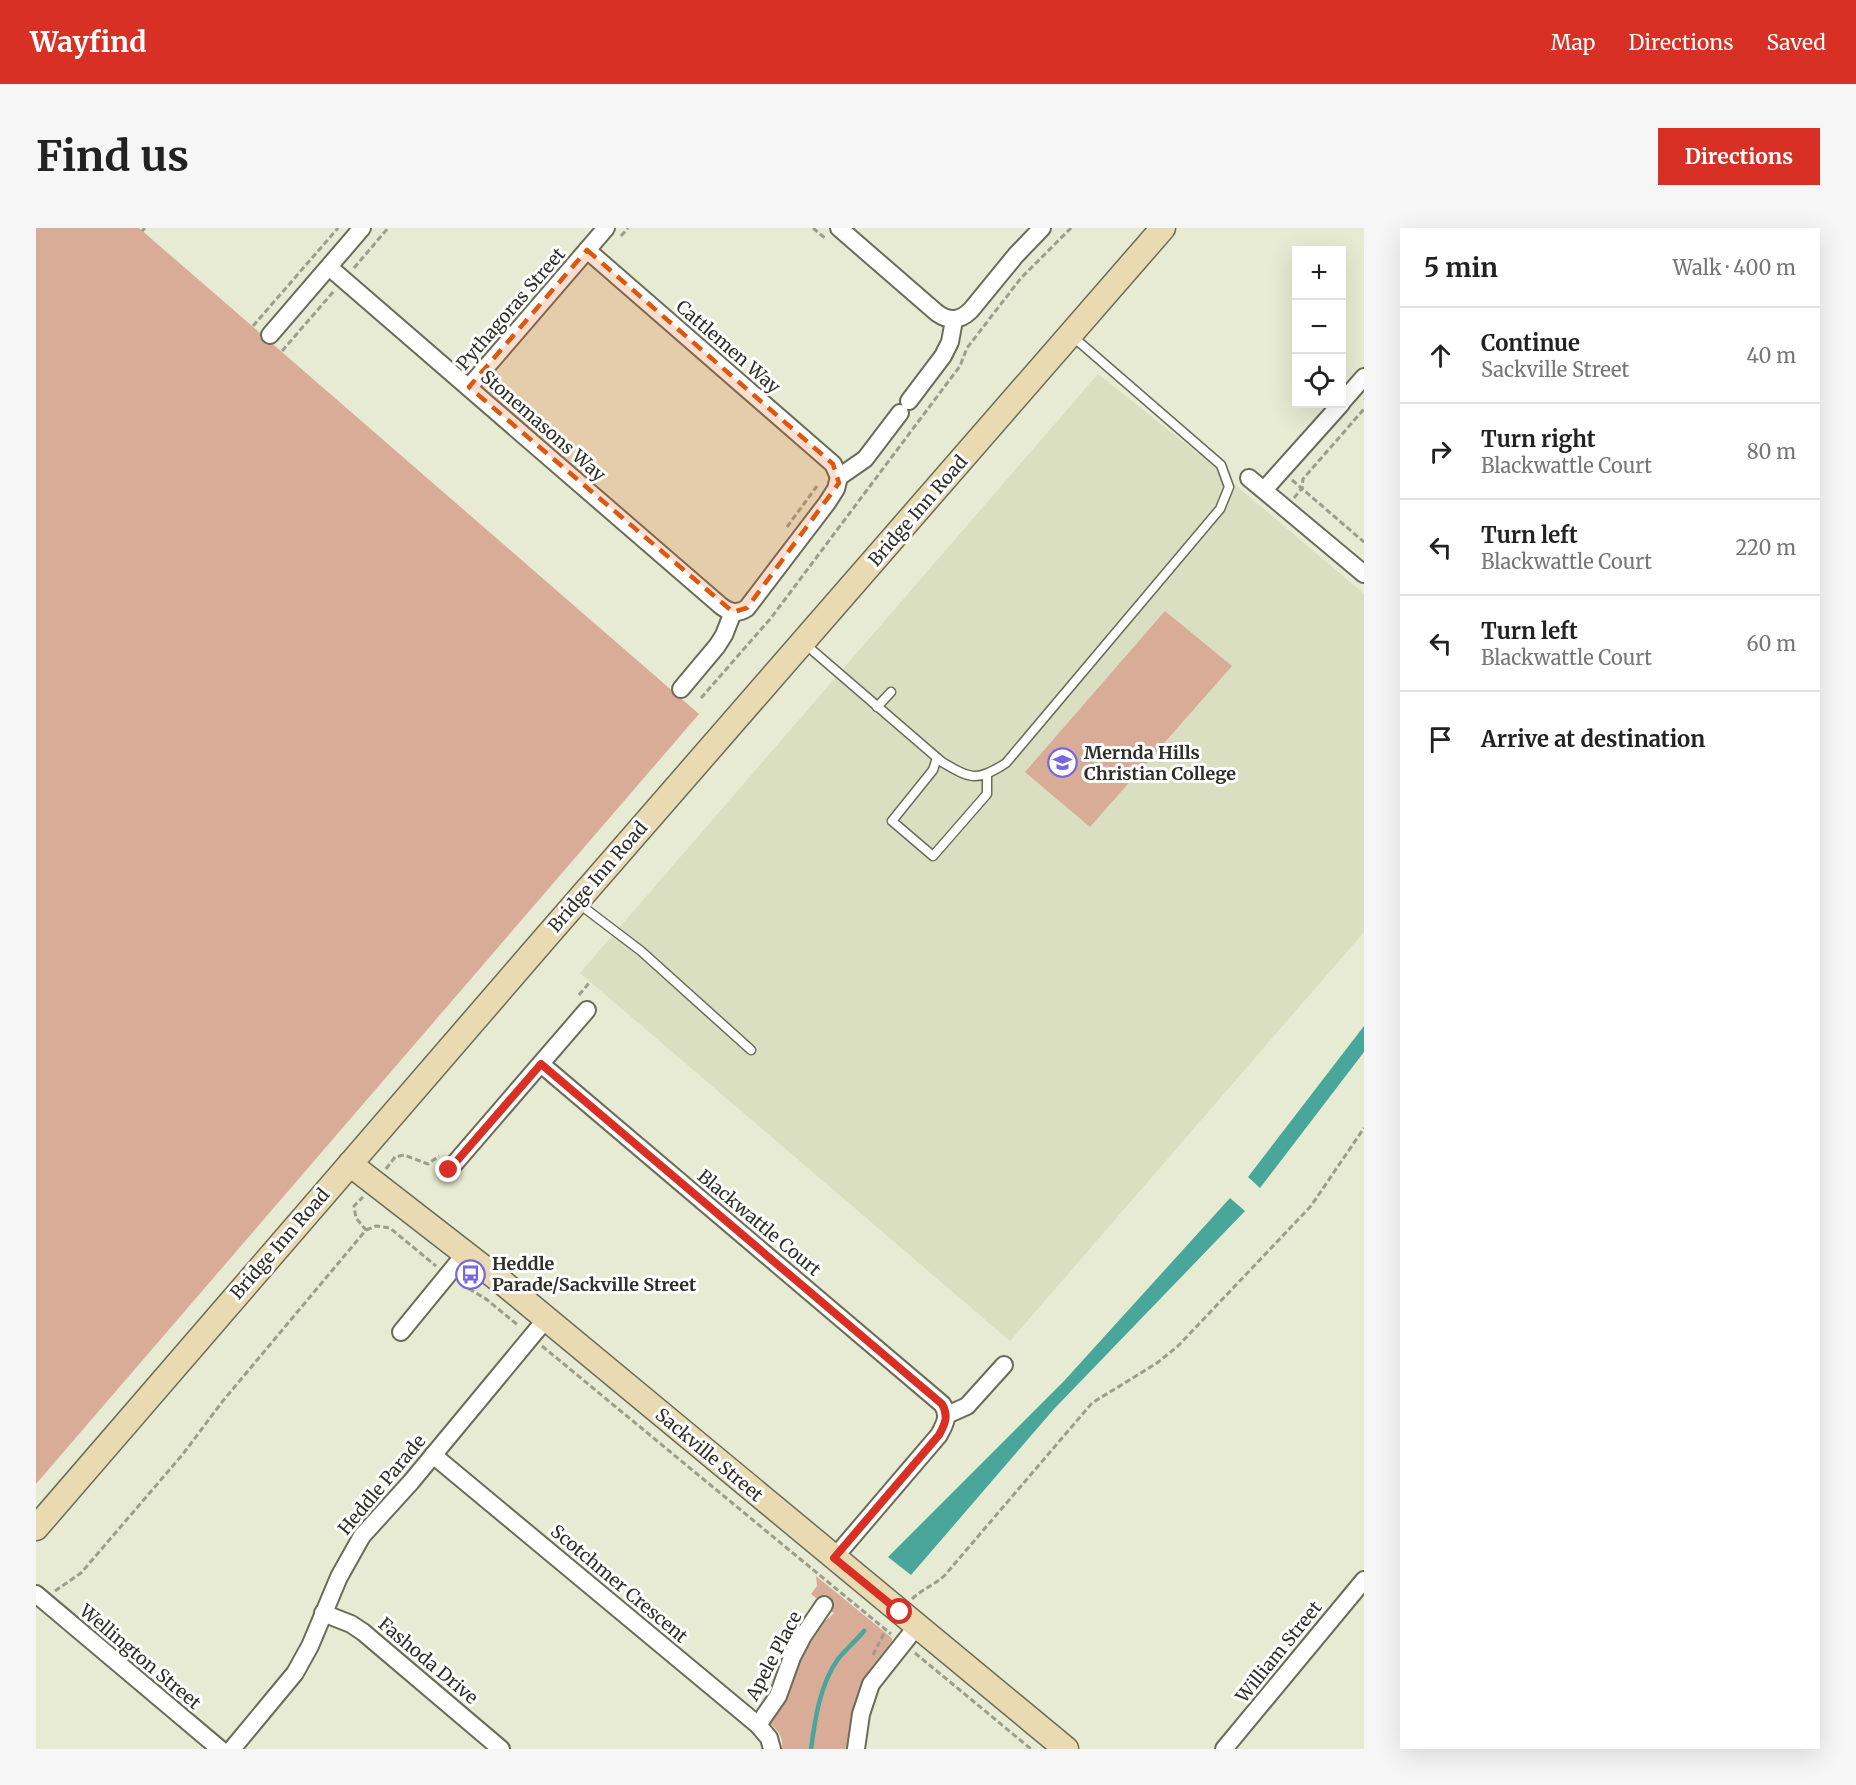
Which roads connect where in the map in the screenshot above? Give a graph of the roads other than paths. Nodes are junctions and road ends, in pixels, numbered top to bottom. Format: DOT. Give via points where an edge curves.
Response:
graph roads {
  1 [pos="362,228"];
  2 [pos="606,228"];
  3 [pos="839,228"];
  4 [pos="1042,228"];
  5 [pos="1163,228"];
  6 [pos="587,250"];
  7 [pos="329,267"];
  8 [pos="954,320"];
  9 [pos="270,335"];
  10 [pos="1071,335"];
  11 [pos="1364,377"];
  12 [pos="469,387"];
  13 [pos="1346,397"];
  14 [pos="1337,408"];
  15 [pos="839,477"];
  16 [pos="1249,478"];
  17 [pos="1264,490"];
  18 [pos="1364,574"];
  19 [pos="733,612"];
  20 [pos="803,642"];
  21 [pos="681,689"];
  22 [pos="891,692"];
  23 [pos="877,707"];
  24 [pos="937,758"];
  25 [pos="987,776"];
  26 [pos="576,902"];
  27 [pos="581,1004"];
  28 [pos="751,1050"];
  29 [pos="541,1064"];
  30 [pos="350,1164"];
  31 [pos="449,1170"];
  32 [pos="464,1255"];
  33 [pos="538,1328"];
  34 [pos="401,1332"];
  35 [pos="1004,1365"];
  36 [pos="947,1415"];
  37 [pos="433,1455"];
  38 [pos="36,1528"];
  39 [pos="834,1558"];
  40 [pos="1364,1580"];
  41 [pos="41,1598"];
  42 [pos="824,1605"];
  43 [pos="323,1613"];
  44 [pos="901,1628"];
  45 [pos="758,1725"];
  46 [pos="220,1749"];
  47 [pos="232,1749"];
  48 [pos="501,1749"];
  49 [pos="772,1749"];
  50 [pos="856,1749"];
  51 [pos="1066,1749"];
  52 [pos="1224,1749"];
  1 -- 7 [label="street"];
  2 -- 6 [label="street, Pythagoras Street"];
  3 -- 8 [label="street" via="937,313"];
  4 -- 8 [label="street" via="971,310"];
  5 -- 10 [label="main road, Bridge Inn Road"];
  6 -- 12 [label="street, Pythagoras Street"];
  6 -- 15 [label="street, Cattlemen Way" via="833,464"];
  7 -- 9 [label="street"];
  7 -- 12 [label="street, Stonemasons Way"];
  8 -- 15 [label="street" via="943,356 865,459"];
  10 -- 20 [label="main road, Bridge Inn Road"];
  10 -- 25 [label="lane" via="1221,465 1229,487 1220,509 1006,763"];
  11 -- 13 [label="street"];
  12 -- 19 [label="street, Stonemasons Way" via="721,606"];
  14 -- 17 [label="street"];
  15 -- 19 [label="street" via="827,502 747,608"];
  16 -- 17 [label="street"];
  17 -- 18 [label="street"];
  19 -- 21 [label="street" via="717,646"];
  20 -- 23 [label="lane"];
  20 -- 26 [label="main road, Bridge Inn Road"];
  22 -- 23 [label="lane"];
  23 -- 24 [label="lane"];
  24 -- 25 [label="lane" via="963,775"];
  24 -- 25 [label="lane" via="933,770 892,821 933,856 987,794"];
  26 -- 28 [label="lane" via="641,951"];
  26 -- 30 [label="main road, Bridge Inn Road"];
  27 -- 29 [label="street"];
  29 -- 31 [label="street"];
  29 -- 36 [label="street, Blackwattle Court" via="942,1404"];
  30 -- 32 [label="main road, Sackville Street"];
  30 -- 38 [label="main road, Bridge Inn Road"];
  32 -- 33 [label="main road, Sackville Street" via="502,1282"];
  32 -- 34 [label="street"];
  33 -- 37 [label="street, Heddle Parade"];
  33 -- 39 [label="main road, Sackville Street"];
  35 -- 36 [label="street" via="967,1406"];
  36 -- 39 [label="street" via="939,1435"];
  37 -- 43 [label="street, Heddle Parade" via="362,1536"];
  37 -- 45 [label="street, Scotchmer Crescent"];
  39 -- 44 [label="main road, Sackville Street"];
  40 -- 52 [label="street, William Street"];
  41 -- 46 [label="street, Wellington Street"];
  42 -- 45 [label="street, Apele Place" via="797,1647 778,1696"];
  43 -- 47 [label="street, Heddle Parade" via="295,1673"];
  43 -- 48 [label="street, Fashoda Drive" via="363,1632"];
  44 -- 50 [label="street" via="871,1684"];
  44 -- 51 [label="main road, Sackville Street"];
  45 -- 49 [label="street, Scotchmer Crescent"];
}
